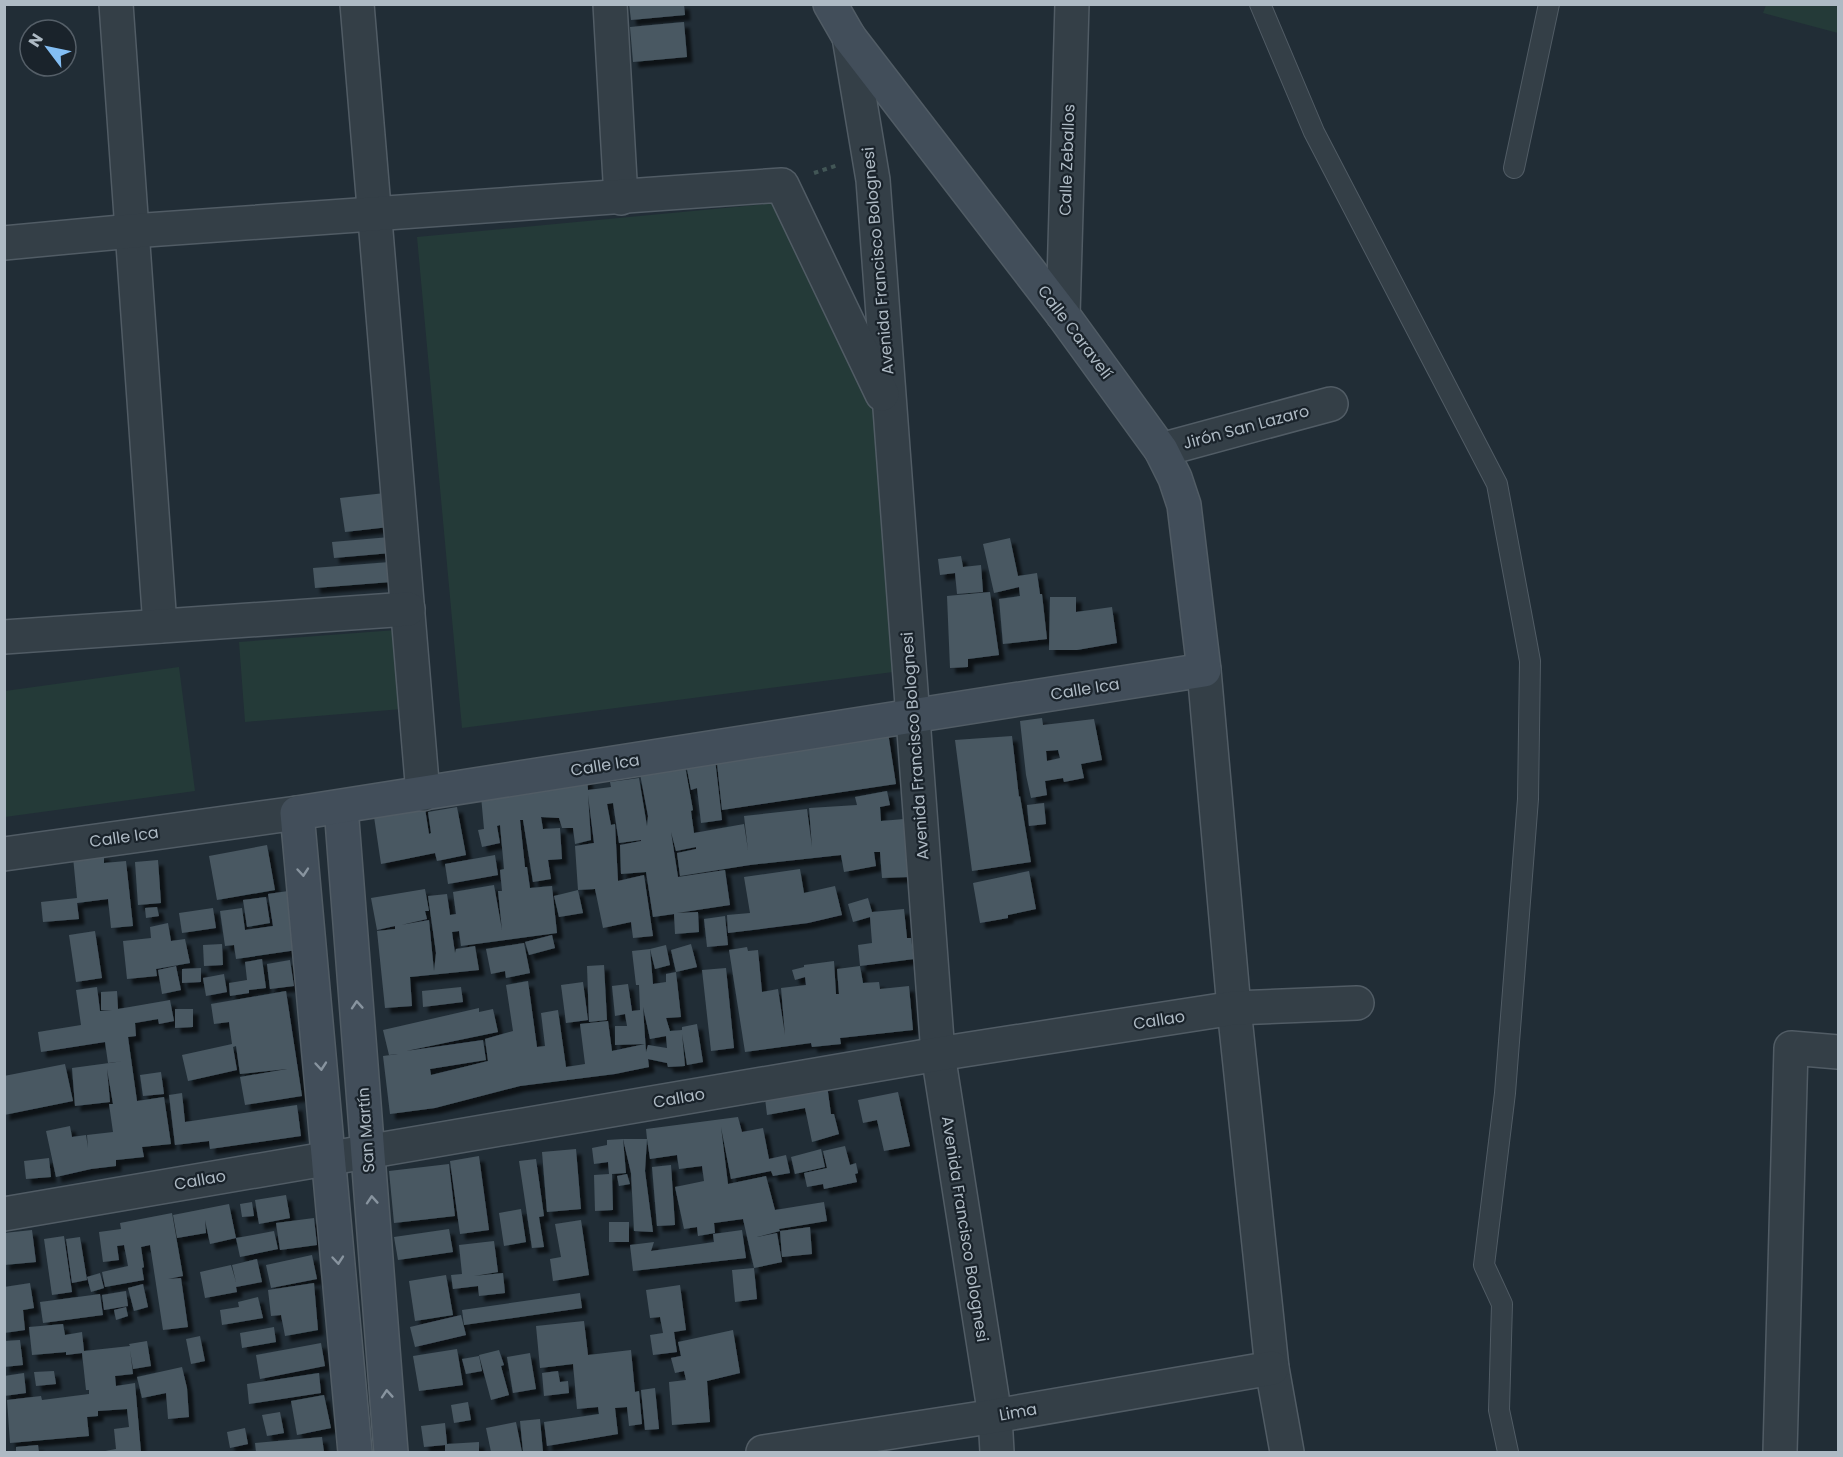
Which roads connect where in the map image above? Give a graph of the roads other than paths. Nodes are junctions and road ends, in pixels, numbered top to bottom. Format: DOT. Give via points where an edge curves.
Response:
graph roads {
  1 [pos="116,4"];
  2 [pos="357,4"];
  3 [pos="610,4"];
  4 [pos="830,4"];
  5 [pos="1072,4"];
  6 [pos="1260,4"];
  7 [pos="1549,4"];
  8 [pos="849,38"];
  9 [pos="1514,168"];
  10 [pos="621,198"];
  11 [pos="375,214"];
  12 [pos="132,231"];
  13 [pos="4,243"];
  14 [pos="1063,315"];
  15 [pos="1331,404"];
  16 [pos="891,412"];
  17 [pos="1161,450"];
  18 [pos="408,609"];
  19 [pos="159,626"];
  20 [pos="4,637"];
  21 [pos="1204,670"];
  22 [pos="913,717"];
  23 [pos="423,794"];
  24 [pos="341,807"];
  25 [pos="297,813"];
  26 [pos="4,854"];
  27 [pos="1357,1003"];
  28 [pos="1234,1008"];
  29 [pos="1839,1052"];
  30 [pos="938,1054"];
  31 [pos="368,1152"];
  32 [pos="330,1158"];
  33 [pos="4,1214"];
  34 [pos="1272,1368"];
  35 [pos="995,1416"];
  36 [pos="355,1452"];
  37 [pos="391,1452"];
  38 [pos="763,1452"];
  39 [pos="997,1452"];
  40 [pos="1287,1452"];
  41 [pos="1508,1452"];
  42 [pos="1780,1452"];
  1 -- 12 [label="street"];
  2 -- 11 [label="street"];
  3 -- 10 [label="street"];
  4 -- 8 [label="street, Calle Caravelí"];
  5 -- 14 [label="street, Calle Zeballos"];
  6 -- 41 [label="lane" via="1314,132 1497,484 1530,661 1526,834 1505,1093 1484,1265 1502,1304 1499,1410"];
  7 -- 9 [label="lane"];
  8 -- 14 [label="street, Calle Caravelí"];
  8 -- 16 [label="street, Avenida Francisco Bolognesi" via="873,180"];
  10 -- 11 [label="street"];
  10 -- 16 [label="street" via="782,185"];
  11 -- 12 [label="street"];
  11 -- 18 [label="street"];
  12 -- 13 [label="street"];
  12 -- 19 [label="street"];
  14 -- 17 [label="street, Calle Caravelí"];
  15 -- 17 [label="street, Jirón San Lazaro"];
  16 -- 22 [label="street, Avenida Francisco Bolognesi"];
  17 -- 21 [label="street, Calle Caravelí" via="1184,505"];
  18 -- 19 [label="street"];
  18 -- 23 [label="street"];
  19 -- 20 [label="street"];
  21 -- 22 [label="street, Calle Ica"];
  21 -- 28 [label="street"];
  22 -- 23 [label="street, Calle Ica"];
  22 -- 30 [label="street, Avenida Francisco Bolognesi"];
  23 -- 24 [label="street, Calle Ica"];
  24 -- 25 [label="street, Calle Ica"];
  31 -- 24 [label="street, San Martín, one-way"];
  25 -- 26 [label="street, Calle Ica"];
  25 -- 32 [label="street, one-way"];
  27 -- 28 [label="street, Callao"];
  28 -- 30 [label="street, Callao"];
  28 -- 34 [label="street"];
  29 -- 42 [label="street" via="1791,1048"];
  30 -- 31 [label="street, Callao"];
  30 -- 35 [label="street, Avenida Francisco Bolognesi"];
  31 -- 32 [label="street, Callao"];
  37 -- 31 [label="street, San Martín, one-way"];
  32 -- 33 [label="street, Callao"];
  32 -- 36 [label="street, one-way"];
  34 -- 35 [label="street, Lima"];
  34 -- 40 [label="street"];
  35 -- 38 [label="street, Lima"];
  35 -- 39 [label="street, Avenida Francisco Bolognesi"];
}
